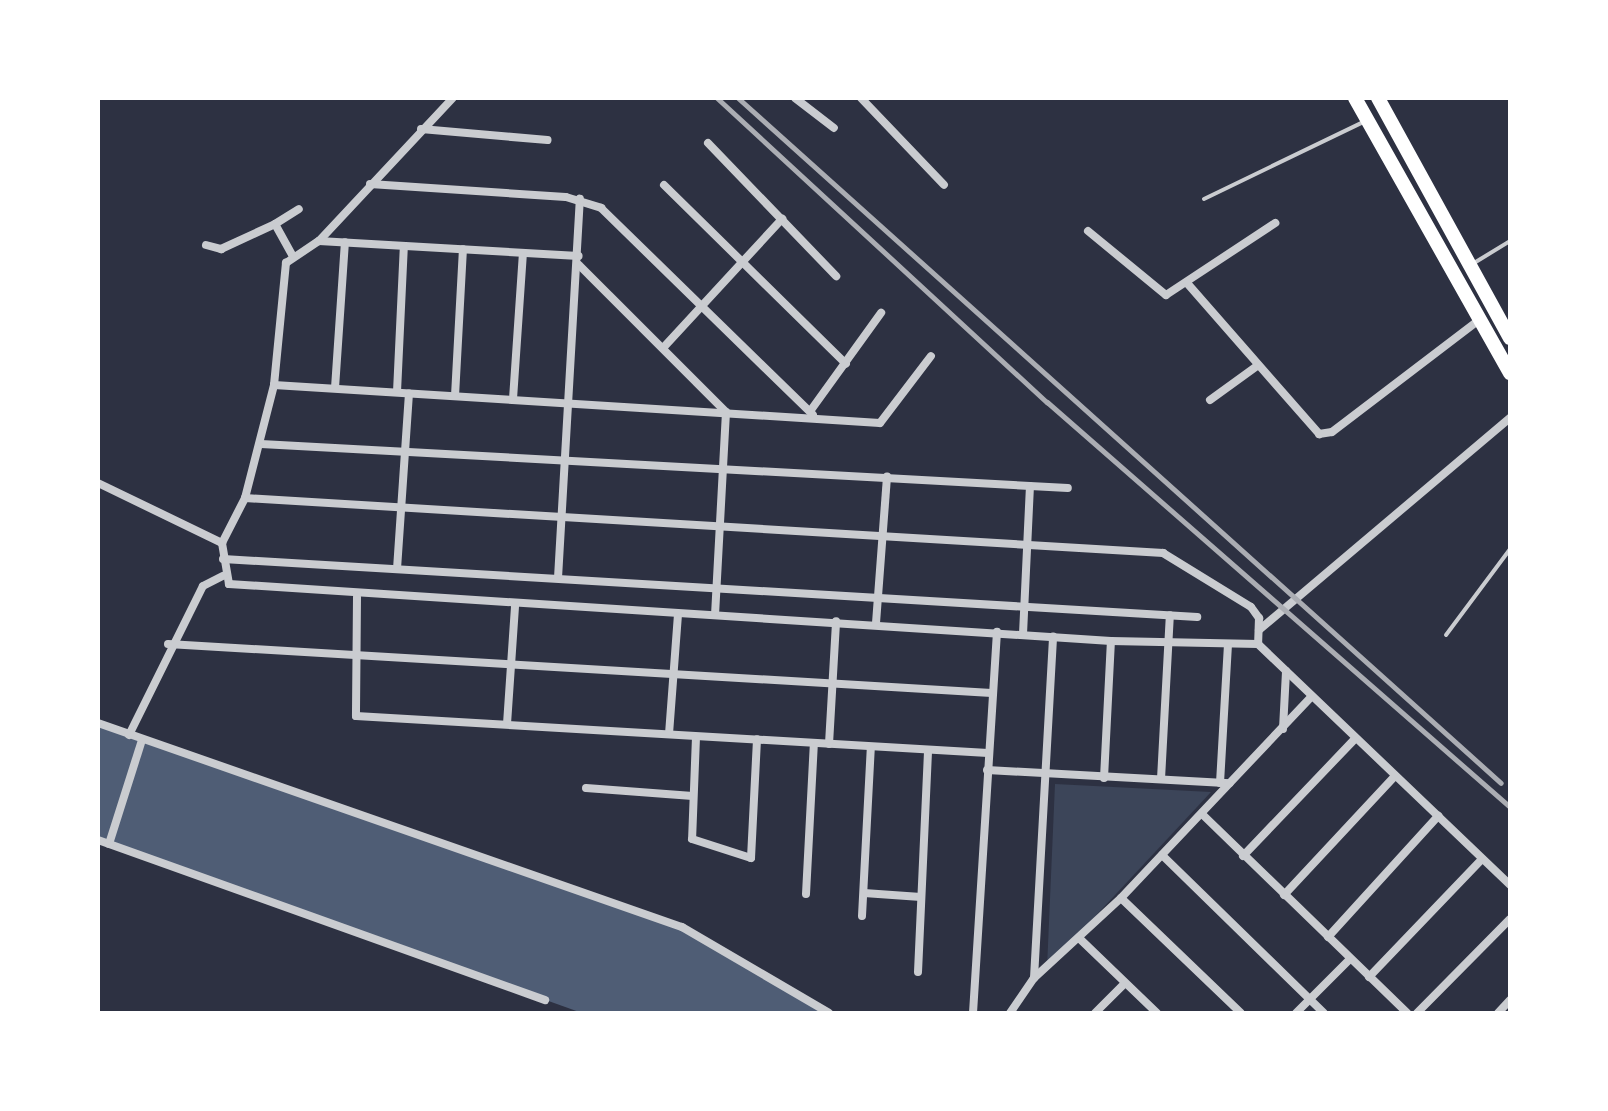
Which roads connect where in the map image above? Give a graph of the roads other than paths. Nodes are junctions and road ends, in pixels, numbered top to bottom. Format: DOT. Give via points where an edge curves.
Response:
graph roads {
  1 [pos="453,98"];
  2 [pos="795,98"];
  3 [pos="861,98"];
  4 [pos="1355,98"];
  5 [pos="1378,98"];
  6 [pos="1367,120"];
  7 [pos="834,128"];
  8 [pos="421,129"];
  9 [pos="548,140"];
  10 [pos="708,143"];
  11 [pos="370,184"];
  12 [pos="664,185"];
  13 [pos="944,185"];
  14 [pos="580,199"];
  15 [pos="1204,199"];
  16 [pos="299,209"];
  17 [pos="782,219"];
  18 [pos="1275,223"];
  19 [pos="275,224"];
  20 [pos="1088,231"];
  21 [pos="319,241"];
  22 [pos="1510,241"];
  23 [pos="345,242"];
  24 [pos="206,245"];
  25 [pos="404,246"];
  26 [pos="463,249"];
  27 [pos="523,253"];
  28 [pos="293,256"];
  29 [pos="579,261"];
  30 [pos="742,265"];
  31 [pos="1465,269"];
  32 [pos="836,276"];
  33 [pos="1187,283"];
  34 [pos="704,307"];
  35 [pos="881,313"];
  36 [pos="1479,320"];
  37 [pos="1510,338"];
  38 [pos="663,348"];
  39 [pos="931,356"];
  40 [pos="846,364"];
  41 [pos="1257,366"];
  42 [pos="1510,373"];
  43 [pos="274,385"];
  44 [pos="335,388"];
  45 [pos="397,392"];
  46 [pos="409,393"];
  47 [pos="455,396"];
  48 [pos="513,399"];
  49 [pos="1210,400"];
  50 [pos="568,403"];
  51 [pos="726,412"];
  52 [pos="812,412"];
  53 [pos="1510,418"];
  54 [pos="261,444"];
  55 [pos="405,450"];
  56 [pos="565,460"];
  57 [pos="726,470"];
  58 [pos="887,476"];
  59 [pos="98,483"];
  60 [pos="1030,486"];
  61 [pos="1068,488"];
  62 [pos="245,498"];
  63 [pos="401,509"];
  64 [pos="562,518"];
  65 [pos="722,528"];
  66 [pos="883,536"];
  67 [pos="222,543"];
  68 [pos="1026,545"];
  69 [pos="1510,549"];
  70 [pos="223,559"];
  71 [pos="397,569"];
  72 [pos="223,576"];
  73 [pos="558,578"];
  74 [pos="718,587"];
  75 [pos="357,597"];
  76 [pos="877,599"];
  77 [pos="515,606"];
  78 [pos="1023,606"];
  79 [pos="678,614"];
  80 [pos="715,615"];
  81 [pos="1170,615"];
  82 [pos="1197,617"];
  83 [pos="836,621"];
  84 [pos="876,623"];
  85 [pos="1259,630"];
  86 [pos="997,632"];
  87 [pos="1023,634"];
  88 [pos="1446,635"];
  89 [pos="1053,637"];
  90 [pos="1111,641"];
  91 [pos="168,644"];
  92 [pos="1258,644"];
  93 [pos="1169,645"];
  94 [pos="1228,646"];
  95 [pos="352,657"];
  96 [pos="510,666"];
  97 [pos="1286,671"];
  98 [pos="673,675"];
  99 [pos="832,684"];
  100 [pos="992,693"];
  101 [pos="1311,697"];
  102 [pos="98,723"];
  103 [pos="507,724"];
  104 [pos="1283,730"];
  105 [pos="669,734"];
  106 [pos="129,735"];
  107 [pos="696,737"];
  108 [pos="757,739"];
  109 [pos="1355,739"];
  110 [pos="142,740"];
  111 [pos="814,743"];
  112 [pos="829,744"];
  113 [pos="871,747"];
  114 [pos="928,750"];
  115 [pos="988,753"];
  116 [pos="987,770"];
  117 [pos="1046,775"];
  118 [pos="1395,776"];
  119 [pos="1104,778"];
  120 [pos="1161,779"];
  121 [pos="1225,783"];
  122 [pos="586,788"];
  123 [pos="693,796"];
  124 [pos="1202,814"];
  125 [pos="1438,816"];
  126 [pos="98,840"];
  127 [pos="109,844"];
  128 [pos="1162,855"];
  129 [pos="1243,856"];
  130 [pos="1482,859"];
  131 [pos="1510,885"];
  132 [pos="864,893"];
  133 [pos="806,894"];
  134 [pos="1284,895"];
  135 [pos="921,897"];
  136 [pos="1121,898"];
  137 [pos="862,916"];
  138 [pos="1510,919"];
  139 [pos="1328,937"];
  140 [pos="1080,939"];
  141 [pos="1350,959"];
  142 [pos="918,972"];
  143 [pos="1369,977"];
  144 [pos="1034,978"];
  145 [pos="1125,983"];
  146 [pos="1310,999"];
  147 [pos="545,1000"];
  148 [pos="1510,1000"];
  149 [pos="829,1013"];
  150 [pos="973,1013"];
  151 [pos="1010,1013"];
  152 [pos="1095,1013"];
  153 [pos="1157,1013"];
  154 [pos="1241,1013"];
  155 [pos="1296,1013"];
  156 [pos="1324,1013"];
  157 [pos="1407,1013"];
  158 [pos="1417,1013"];
  159 [pos="1498,1013"];
  1 -- 8 [label="street"];
  2 -- 7 [label="street"];
  3 -- 13 [label="street"];
  4 -- 6 [label="highway"];
  5 -- 31 [label="highway"];
  6 -- 15 [label="lane"];
  6 -- 36 [label="highway"];
  8 -- 9 [label="street"];
  8 -- 11 [label="street"];
  10 -- 17 [label="street"];
  11 -- 14 [label="street"];
  11 -- 21 [label="street"];
  12 -- 30 [label="street"];
  14 -- 29 [label="street"];
  14 -- 34 [label="street" via="615,217"];
  16 -- 19 [label="street"];
  17 -- 30 [label="street"];
  17 -- 32 [label="street"];
  18 -- 33 [label="street"];
  19 -- 24 [label="street" via="221,249"];
  19 -- 28 [label="street"];
  20 -- 33 [label="street" via="1128,258 1160,294"];
  21 -- 23 [label="street"];
  21 -- 28 [label="street"];
  22 -- 31 [label="lane"];
  23 -- 25 [label="street"];
  23 -- 44 [label="street"];
  25 -- 26 [label="street"];
  25 -- 45 [label="street"];
  26 -- 27 [label="street"];
  26 -- 47 [label="street"];
  27 -- 29 [label="street"];
  27 -- 48 [label="street"];
  28 -- 43 [label="street" via="284,270"];
  29 -- 38 [label="street"];
  29 -- 50 [label="street"];
  30 -- 34 [label="street"];
  30 -- 40 [label="street"];
  31 -- 37 [label="highway"];
  33 -- 41 [label="street"];
  34 -- 38 [label="street"];
  34 -- 52 [label="street"];
  35 -- 40 [label="street"];
  36 -- 41 [label="street" via="1325,435 1313,431"];
  36 -- 42 [label="highway"];
  38 -- 51 [label="street"];
  39 -- 52 [label="street" via="880,423"];
  40 -- 52 [label="street"];
  41 -- 49 [label="street"];
  43 -- 44 [label="street"];
  43 -- 54 [label="street"];
  44 -- 45 [label="street"];
  45 -- 46 [label="street"];
  46 -- 47 [label="street"];
  46 -- 55 [label="street"];
  47 -- 48 [label="street"];
  48 -- 50 [label="street"];
  50 -- 51 [label="street"];
  50 -- 56 [label="street"];
  51 -- 52 [label="street"];
  51 -- 57 [label="street"];
  53 -- 85 [label="street"];
  54 -- 55 [label="street"];
  54 -- 62 [label="street"];
  55 -- 56 [label="street"];
  55 -- 63 [label="street"];
  56 -- 57 [label="street"];
  56 -- 64 [label="street"];
  57 -- 58 [label="street"];
  57 -- 65 [label="street"];
  58 -- 60 [label="street"];
  58 -- 66 [label="street"];
  59 -- 67 [label="street"];
  60 -- 61 [label="street"];
  60 -- 68 [label="street"];
  62 -- 63 [label="street"];
  62 -- 67 [label="street"];
  63 -- 64 [label="street"];
  63 -- 71 [label="street"];
  64 -- 65 [label="street"];
  64 -- 73 [label="street"];
  65 -- 66 [label="street"];
  65 -- 74 [label="street"];
  66 -- 68 [label="street"];
  66 -- 76 [label="street"];
  67 -- 70 [label="street"];
  68 -- 78 [label="street"];
  68 -- 85 [label="street" via="1163,553 1244,601"];
  69 -- 88 [label="lane"];
  70 -- 71 [label="street"];
  70 -- 72 [label="street"];
  71 -- 73 [label="street"];
  72 -- 75 [label="street" via="232,586"];
  72 -- 91 [label="street" via="203,586"];
  73 -- 74 [label="street"];
  74 -- 76 [label="street"];
  74 -- 80 [label="street"];
  75 -- 77 [label="street"];
  75 -- 95 [label="street"];
  76 -- 78 [label="street"];
  76 -- 84 [label="street"];
  77 -- 79 [label="street"];
  77 -- 96 [label="street"];
  78 -- 81 [label="street"];
  78 -- 87 [label="street"];
  79 -- 80 [label="street"];
  79 -- 98 [label="street"];
  80 -- 83 [label="street"];
  81 -- 82 [label="street"];
  81 -- 93 [label="street"];
  83 -- 84 [label="street"];
  83 -- 99 [label="street"];
  84 -- 86 [label="street"];
  85 -- 92 [label="street"];
  86 -- 87 [label="street"];
  86 -- 100 [label="street"];
  87 -- 89 [label="street"];
  89 -- 90 [label="street"];
  89 -- 117 [label="street"];
  90 -- 93 [label="street"];
  90 -- 119 [label="street"];
  91 -- 95 [label="street"];
  91 -- 106 [label="street"];
  92 -- 94 [label="street"];
  92 -- 97 [label="street"];
  93 -- 94 [label="street"];
  93 -- 120 [label="street"];
  94 -- 121 [label="street"];
  95 -- 96 [label="street"];
  95 -- 103 [label="street" via="356,716"];
  96 -- 98 [label="street"];
  96 -- 103 [label="street"];
  97 -- 101 [label="street"];
  97 -- 104 [label="street"];
  98 -- 99 [label="street"];
  98 -- 105 [label="street"];
  99 -- 100 [label="street"];
  99 -- 112 [label="street"];
  100 -- 115 [label="street"];
  101 -- 104 [label="street"];
  101 -- 109 [label="street"];
  102 -- 106 [label="street"];
  103 -- 105 [label="street"];
  104 -- 121 [label="street"];
  105 -- 107 [label="street"];
  106 -- 110 [label="street"];
  107 -- 108 [label="street"];
  107 -- 123 [label="street"];
  108 -- 111 [label="street"];
  108 -- 123 [label="street" via="754,856 694,842"];
  109 -- 118 [label="street"];
  109 -- 129 [label="street"];
  110 -- 127 [label="street" via="112,820"];
  110 -- 149 [label="street" via="682,927"];
  111 -- 112 [label="street"];
  111 -- 133 [label="street"];
  112 -- 113 [label="street"];
  113 -- 114 [label="street"];
  113 -- 132 [label="street"];
  114 -- 115 [label="street"];
  114 -- 135 [label="street"];
  115 -- 116 [label="street"];
  116 -- 117 [label="street"];
  116 -- 150 [label="street"];
  117 -- 119 [label="street"];
  117 -- 144 [label="street"];
  118 -- 125 [label="street"];
  118 -- 134 [label="street"];
  119 -- 120 [label="street"];
  120 -- 121 [label="street"];
  121 -- 124 [label="street"];
  122 -- 123 [label="street"];
  124 -- 128 [label="street"];
  124 -- 129 [label="street"];
  125 -- 130 [label="street"];
  125 -- 139 [label="street"];
  126 -- 127 [label="street"];
  127 -- 147 [label="street"];
  128 -- 136 [label="street"];
  128 -- 146 [label="street"];
  129 -- 134 [label="street"];
  130 -- 131 [label="street"];
  130 -- 143 [label="street"];
  132 -- 135 [label="street"];
  132 -- 137 [label="street"];
  134 -- 139 [label="street"];
  135 -- 142 [label="street"];
  136 -- 140 [label="street"];
  136 -- 154 [label="street"];
  138 -- 158 [label="street"];
  139 -- 141 [label="street"];
  140 -- 144 [label="street"];
  140 -- 145 [label="street"];
  141 -- 143 [label="street"];
  141 -- 146 [label="street"];
  143 -- 157 [label="street"];
  144 -- 151 [label="street"];
  145 -- 152 [label="street"];
  145 -- 153 [label="street"];
  146 -- 155 [label="street"];
  146 -- 156 [label="street"];
  148 -- 159 [label="street"];
}
